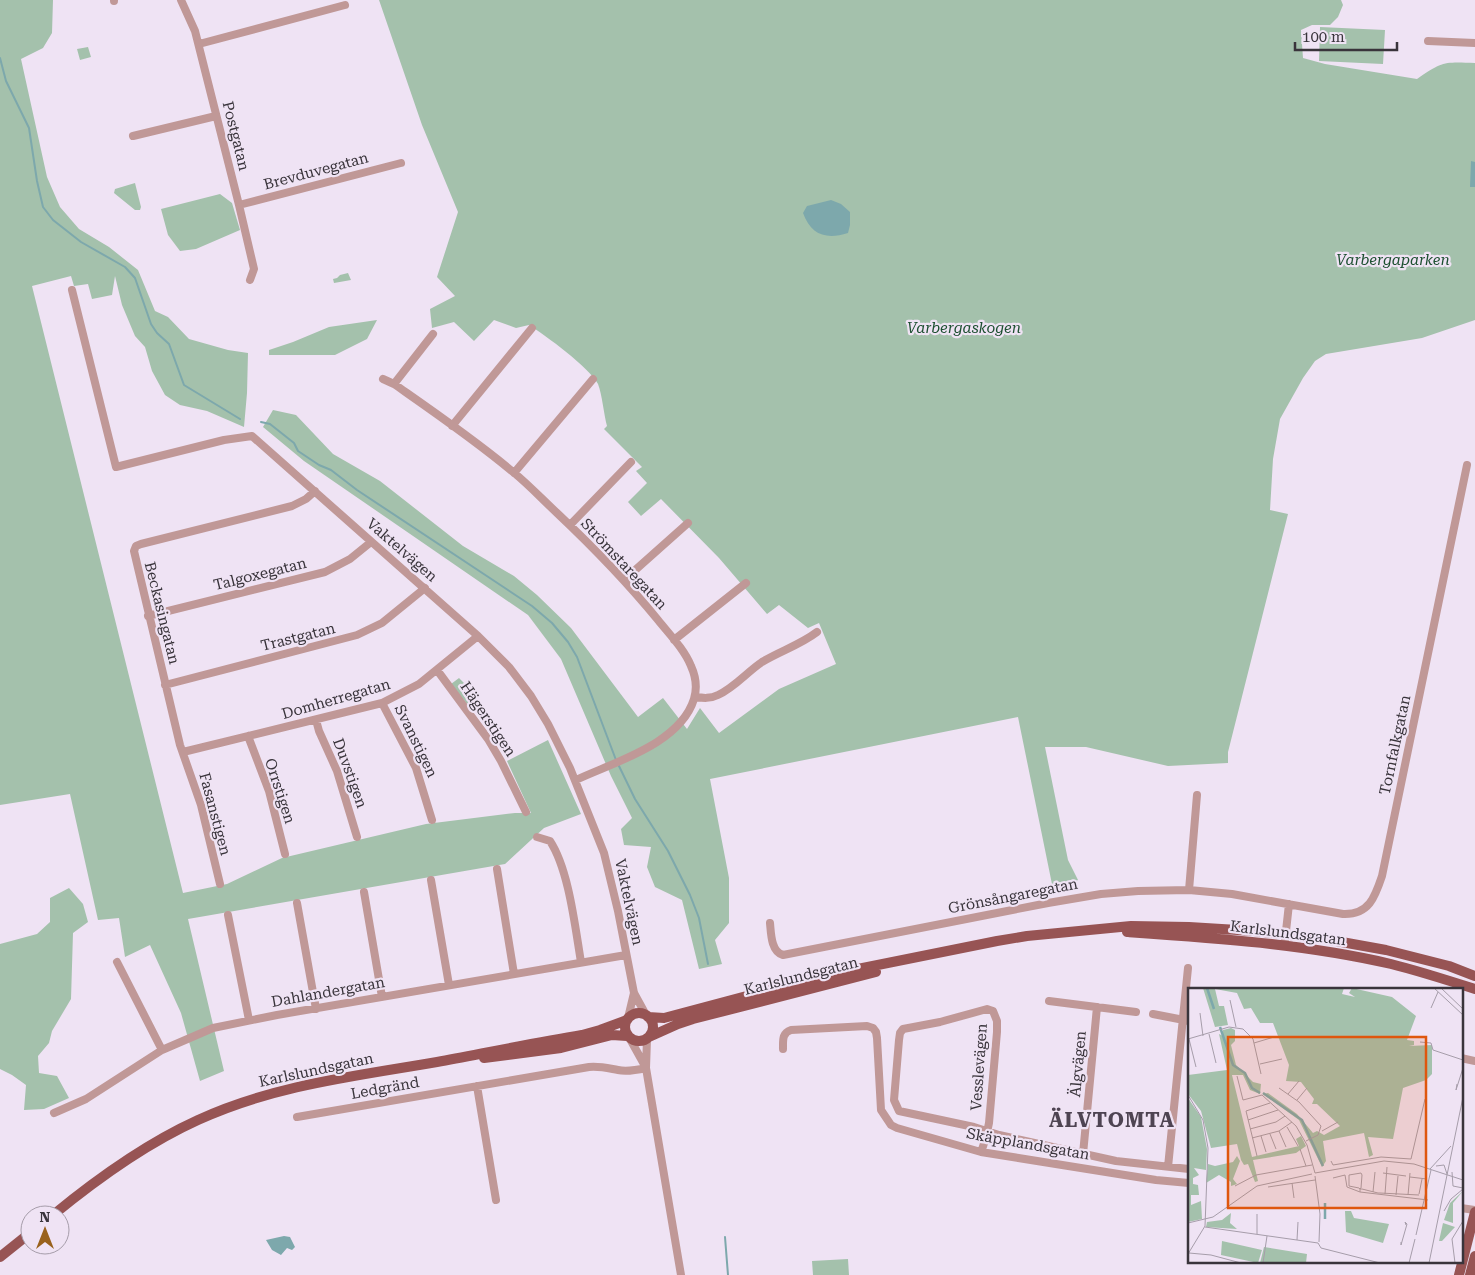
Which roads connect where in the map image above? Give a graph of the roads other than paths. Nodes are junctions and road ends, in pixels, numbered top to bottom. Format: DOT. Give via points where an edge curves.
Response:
graph roads {
  1 [pos="181,0"];
  2 [pos="346,5"];
  3 [pos="1428,41"];
  4 [pos="1475,43"];
  5 [pos="199,44"];
  6 [pos="216,116"];
  7 [pos="133,136"];
  8 [pos="401,163"];
  9 [pos="239,205"];
  10 [pos="250,280"];
  11 [pos="72,290"];
  12 [pos="532,328"];
  13 [pos="434,334"];
  14 [pos="383,379"];
  15 [pos="593,379"];
  16 [pos="394,384"];
  17 [pos="452,426"];
  18 [pos="631,462"];
  19 [pos="1467,464"];
  20 [pos="514,473"];
  21 [pos="314,491"];
  22 [pos="688,523"];
  23 [pos="570,525"];
  24 [pos="371,542"];
  25 [pos="624,580"];
  26 [pos="746,583"];
  27 [pos="425,588"];
  28 [pos="148,616"];
  29 [pos="817,632"];
  30 [pos="478,636"];
  31 [pos="674,640"];
  32 [pos="437,670"];
  33 [pos="165,684"];
  34 [pos="695,697"];
  35 [pos="382,703"];
  36 [pos="316,720"];
  37 [pos="248,736"];
  38 [pos="183,752"];
  39 [pos="576,780"];
  40 [pos="1197,795"];
  41 [pos="526,812"];
  42 [pos="432,820"];
  43 [pos="357,837"];
  44 [pos="537,838"];
  45 [pos="285,854"];
  46 [pos="497,869"];
  47 [pos="431,880"];
  48 [pos="220,884"];
  49 [pos="1189,890"];
  50 [pos="364,892"];
  51 [pos="297,903"];
  52 [pos="1289,904"];
  53 [pos="228,915"];
  54 [pos="770,923"];
  55 [pos="1094,930"];
  56 [pos="1286,934"];
  57 [pos="1285,947"];
  58 [pos="963,948"];
  59 [pos="626,955"];
  60 [pos="117,962"];
  61 [pos="581,962"];
  62 [pos="1188,968"];
  63 [pos="514,974"];
  64 [pos="1475,976"];
  65 [pos="448,985"];
  66 [pos="1475,989"];
  67 [pos="634,993"];
  68 [pos="382,997"];
  69 [pos="1049,1000"];
  70 [pos="1097,1007"];
  71 [pos="316,1009"];
  72 [pos="1136,1012"];
  73 [pos="1153,1014"];
  74 [pos="647,1016"];
  75 [pos="627,1019"];
  76 [pos="249,1020"];
  77 [pos="1186,1021"];
  78 [pos="629,1038"];
  79 [pos="648,1038"];
  80 [pos="783,1049"];
  81 [pos="162,1050"];
  82 [pos="1462,1058"];
  83 [pos="1475,1061"];
  84 [pos="438,1062"];
  85 [pos="646,1068"];
  86 [pos="477,1086"];
  87 [pos="54,1113"];
  88 [pos="297,1117"];
  89 [pos="987,1131"];
  90 [pos="981,1152"];
  91 [pos="1083,1154"];
  92 [pos="1168,1167"];
  93 [pos="1188,1169"];
  94 [pos="1188,1183"];
  95 [pos="496,1200"];
  96 [pos="64,1205"];
  97 [pos="1462,1208"];
  98 [pos="1475,1211"];
  99 [pos="20,1241"];
  100 [pos="1475,1256"];
  101 [pos="0,1257"];
  102 [pos="681,1275"];
  103 [pos="1459,1275"];
  104 [pos="1470,1275"];
  1 -- 5 [label="street, Postgatan"];
  2 -- 5 [label="street"];
  3 -- 4 [label="street"];
  5 -- 6 [label="street, Postgatan"];
  6 -- 7 [label="street"];
  6 -- 9 [label="street, Postgatan"];
  8 -- 9 [label="street, Brevduvegatan"];
  9 -- 10 [label="street, Postgatan" via="254,269"];
  11 -- 21 [label="street, Vaktelvägen" via="116,467 252,436"];
  12 -- 17 [label="street"];
  13 -- 16 [label="street"];
  14 -- 16 [label="street, Strömstaregatan"];
  15 -- 20 [label="street"];
  16 -- 17 [label="street, Strömstaregatan"];
  17 -- 20 [label="street, Strömstaregatan"];
  18 -- 23 [label="street"];
  19 -- 52 [label="street, Tornfalkgatan" via="1382,876 1373,899 1362,910 1350,914"];
  20 -- 23 [label="street, Strömstaregatan"];
  21 -- 24 [label="street, Vaktelvägen"];
  21 -- 28 [label="street, Beckasingatan" via="292,506 136,546 134,555"];
  22 -- 25 [label="street"];
  23 -- 25 [label="street, Strömstaregatan"];
  24 -- 27 [label="street, Vaktelvägen"];
  24 -- 28 [label="street, Talgoxegatan" via="350,559 325,572"];
  25 -- 31 [label="street, Strömstaregatan"];
  26 -- 31 [label="street"];
  27 -- 30 [label="street, Vaktelvägen"];
  27 -- 33 [label="street, Trastgatan" via="382,623 358,635"];
  28 -- 33 [label="street, Beckasingatan"];
  29 -- 34 [label="street" via="806,641 761,663 719,695"];
  30 -- 32 [label="street, Domherregatan"];
  30 -- 39 [label="street, Vaktelvägen" via="530,696"];
  31 -- 34 [label="street, Strömstaregatan" via="694,672"];
  32 -- 35 [label="street, Domherregatan" via="409,690"];
  32 -- 41 [label="street, Hägerstigen" via="502,761"];
  33 -- 38 [label="street, Beckasingatan"];
  34 -- 39 [label="street, Strömstaregatan" via="689,713 674,730 651,746"];
  35 -- 36 [label="street, Domherregatan"];
  35 -- 42 [label="street, Svanstigen" via="416,768"];
  36 -- 37 [label="street, Domherregatan"];
  36 -- 43 [label="street, Duvstigen" via="337,771"];
  37 -- 38 [label="street, Domherregatan"];
  37 -- 45 [label="street, Orrstigen" via="269,790"];
  38 -- 48 [label="street, Fasanstigen" via="201,805"];
  39 -- 59 [label="street, Vaktelvägen" via="608,867"];
  40 -- 49 [label="street"];
  44 -- 61 [label="street" via="550,841 556,850 569,895"];
  46 -- 63 [label="street"];
  47 -- 65 [label="street"];
  49 -- 52 [label="street, Grönsångaregatan"];
  49 -- 54 [label="street, Grönsångaregatan" via="1083,897 789,955 775,951"];
  50 -- 68 [label="street"];
  51 -- 71 [label="street"];
  52 -- 56 [label="street"];
  53 -- 76 [label="street"];
  55 -- 56 [label="main road, Karlslundsgatan" via="1166,926"];
  55 -- 57 [label="main road, Karlslundsgatan"];
  55 -- 58 [label="main road, Karlslundsgatan" via="1027,936"];
  56 -- 57 [label="street"];
  56 -- 64 [label="main road, Karlslundsgatan" via="1386,950"];
  57 -- 66 [label="main road, Karlslundsgatan" via="1393,965"];
  58 -- 74 [label="main road, Karlslundsgatan" via="818,977 664,1018"];
  58 -- 79 [label="main road, Karlslundsgatan" via="693,1019"];
  59 -- 61 [label="street, Dahlandergatan"];
  59 -- 67 [label="street, Vaktelvägen"];
  60 -- 81 [label="street"];
  61 -- 63 [label="street, Dahlandergatan"];
  62 -- 77 [label="street"];
  63 -- 65 [label="street, Dahlandergatan"];
  65 -- 68 [label="street, Dahlandergatan"];
  67 -- 74 [label="street, Vaktelvägen"];
  67 -- 75 [label="street, Vaktelvägen"];
  68 -- 71 [label="street, Dahlandergatan"];
  69 -- 70 [label="street"];
  70 -- 72 [label="street"];
  70 -- 91 [label="street, Älgvägen"];
  71 -- 76 [label="street, Dahlandergatan"];
  73 -- 77 [label="street"];
  74 -- 75 [label="main road" via="638,1013"];
  74 -- 79 [label="main road" via="653,1027"];
  75 -- 78 [label="main road" via="624,1028"];
  75 -- 84 [label="main road, Karlslundsgatan" via="600,1030"];
  76 -- 81 [label="street, Dahlandergatan" via="213,1028"];
  77 -- 92 [label="street"];
  78 -- 79 [label="main road" via="640,1042"];
  78 -- 84 [label="main road, Karlslundsgatan" via="612,1035 542,1051"];
  78 -- 85 [label="street"];
  79 -- 85 [label="street"];
  80 -- 90 [label="street, Skäpplandsgatan" via="786,1031 872,1028 877,1038 881,1110 891,1125"];
  81 -- 87 [label="street, Dahlandergatan" via="86,1099"];
  82 -- 83 [label="street"];
  84 -- 96 [label="main road, Karlslundsgatan" via="298,1086 237,1104 154,1142 114,1167"];
  85 -- 86 [label="street, Ledgränd" via="629,1071 590,1067"];
  85 -- 102 [label="street"];
  86 -- 88 [label="street, Ledgränd"];
  86 -- 95 [label="street"];
  89 -- 89 [label="street, Vesslevägen" via="898,1110 894,1100 899,1040 903,1029 990,1009 996,1016"];
  89 -- 90 [label="street, Vesslevägen"];
  89 -- 91 [label="street"];
  90 -- 94 [label="street, Skäpplandsgatan"];
  91 -- 92 [label="street"];
  92 -- 93 [label="street"];
  97 -- 98 [label="street"];
  98 -- 103 [label="main road"];
  99 -- 101 [label="main road"];
  100 -- 104 [label="main road"];
}
